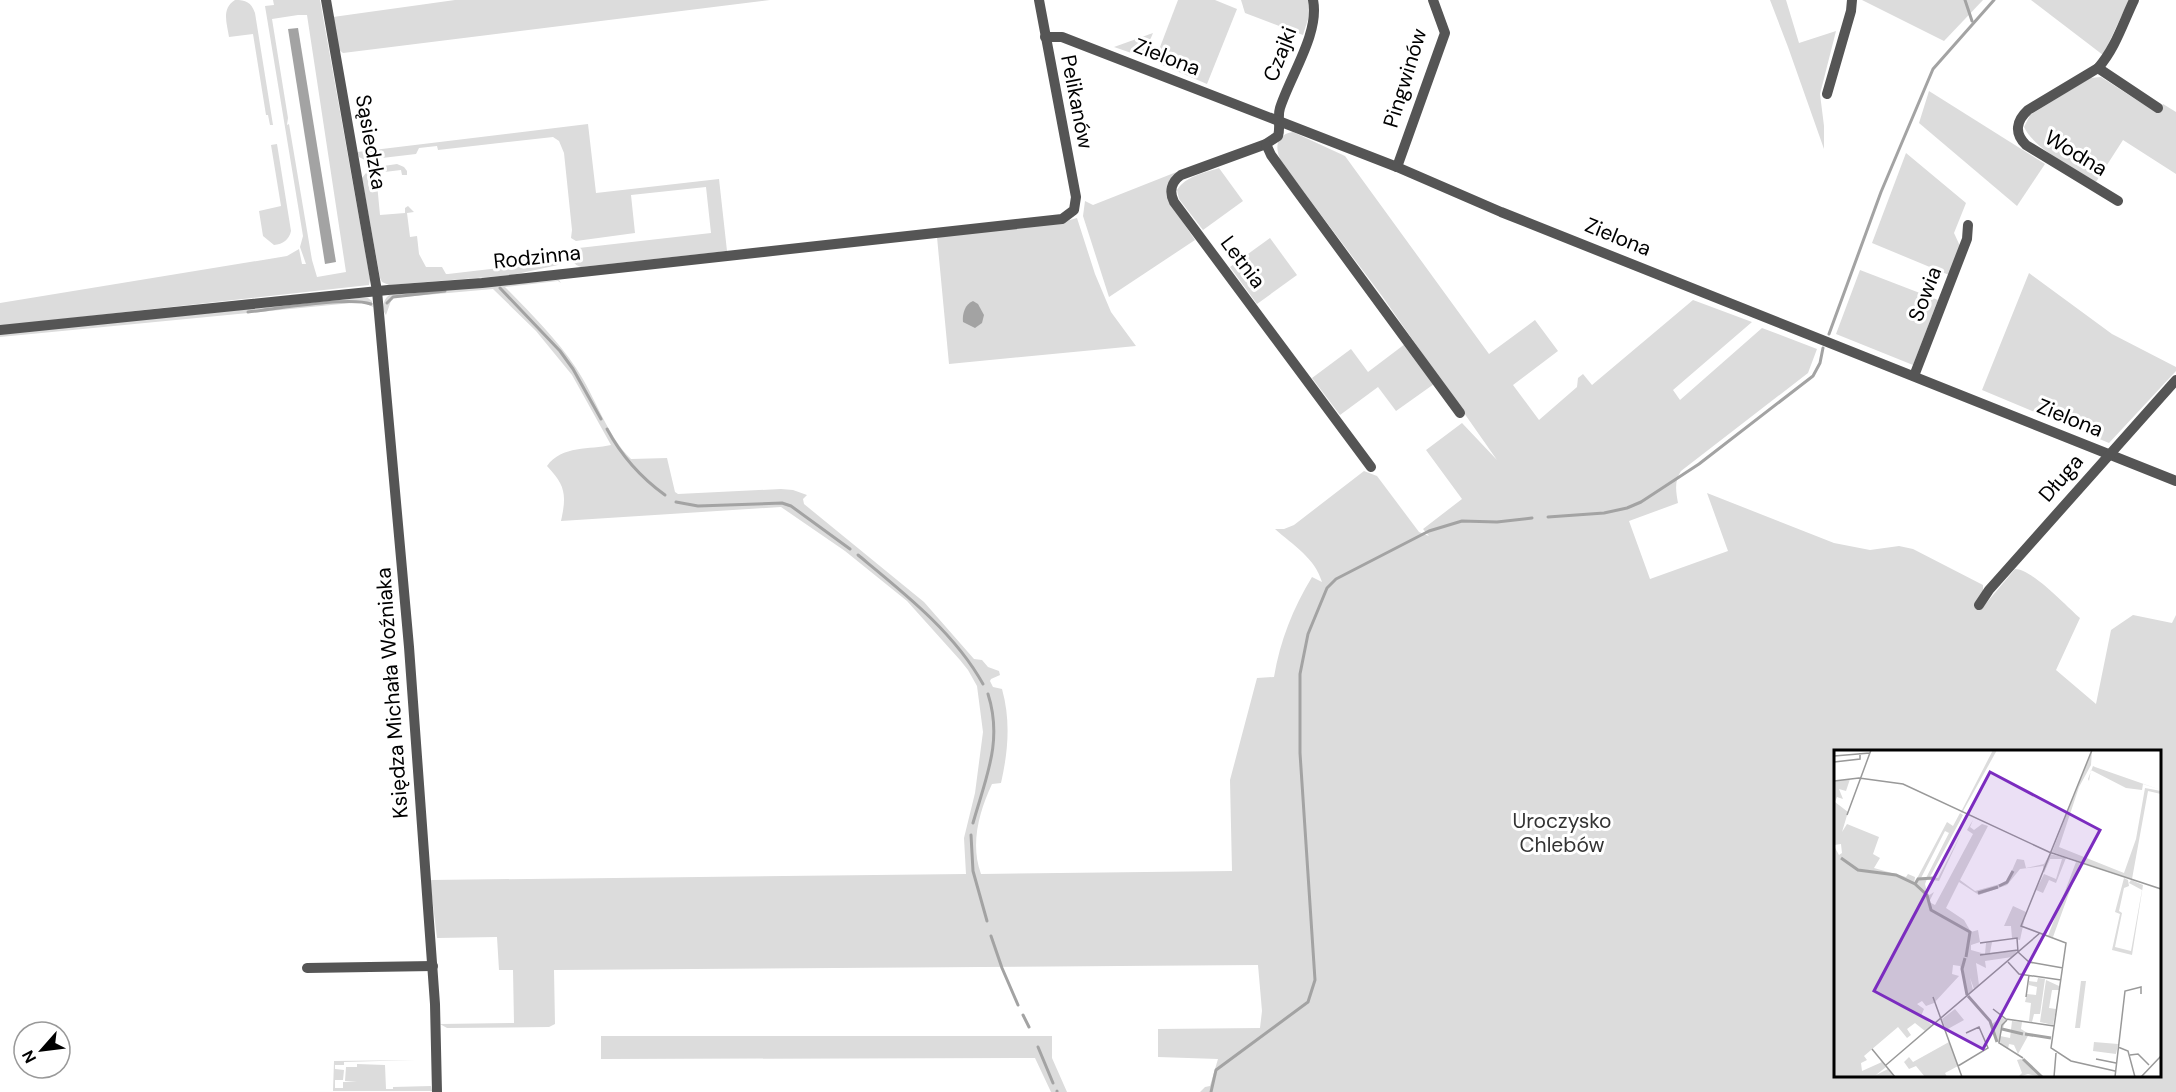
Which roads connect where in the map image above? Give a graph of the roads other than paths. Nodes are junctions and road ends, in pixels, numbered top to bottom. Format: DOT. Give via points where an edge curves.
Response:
graph roads {
  1 [pos="326,0"];
  2 [pos="1039,0"];
  3 [pos="1313,0"];
  4 [pos="1433,0"];
  5 [pos="1852,0"];
  6 [pos="2134,0"];
  7 [pos="1045,37"];
  8 [pos="2098,68"];
  9 [pos="1827,94"];
  10 [pos="2158,108"];
  11 [pos="1279,121"];
  12 [pos="1266,144"];
  13 [pos="1396,167"];
  14 [pos="2118,201"];
  15 [pos="1074,210"];
  16 [pos="1968,225"];
  17 [pos="377,291"];
  18 [pos="0,330"];
  19 [pos="1914,376"];
  20 [pos="2176,380"];
  21 [pos="1460,412"];
  22 [pos="2108,455"];
  23 [pos="1371,467"];
  24 [pos="2176,481"];
  25 [pos="1979,605"];
  26 [pos="433,966"];
  27 [pos="308,968"];
  28 [pos="437,1092"];
  1 -- 17 [label="street, Sąsiedzka"];
  2 -- 7 [label="street, Pelikanów"];
  3 -- 11 [label="street, Czajki" via="1312,27 1280,109"];
  4 -- 13 [label="street, Pingwinów" via="1444,33"];
  5 -- 9 [label="street"];
  6 -- 8 [label="street, Wodna" via="2110,52"];
  7 -- 11 [label="street, Zielona" via="1062,37"];
  7 -- 15 [label="street, Pelikanów" via="1076,193"];
  8 -- 10 [label="street"];
  8 -- 14 [label="street, Wodna" via="2036,105 2023,115 2017,128 2026,145"];
  11 -- 12 [label="street" via="1278,136"];
  11 -- 13 [label="street, Zielona"];
  12 -- 21 [label="street"];
  12 -- 23 [label="street, Letnia" via="1181,176 1173,183 1172,197"];
  13 -- 19 [label="street, Zielona"];
  15 -- 17 [label="street, Rodzinna" via="1065,218 1048,221"];
  16 -- 19 [label="street, Sowia" via="1967,239"];
  17 -- 18 [label="street, Rodzinna"];
  17 -- 26 [label="street, Księdza Michała Woźniaka"];
  19 -- 22 [label="street, Zielona"];
  20 -- 22 [label="street, Długa"];
  22 -- 24 [label="street, Zielona"];
  22 -- 25 [label="street, Długa"];
  26 -- 27 [label="street"];
  26 -- 28 [label="street, Księdza Michała Woźniaka"];
}
